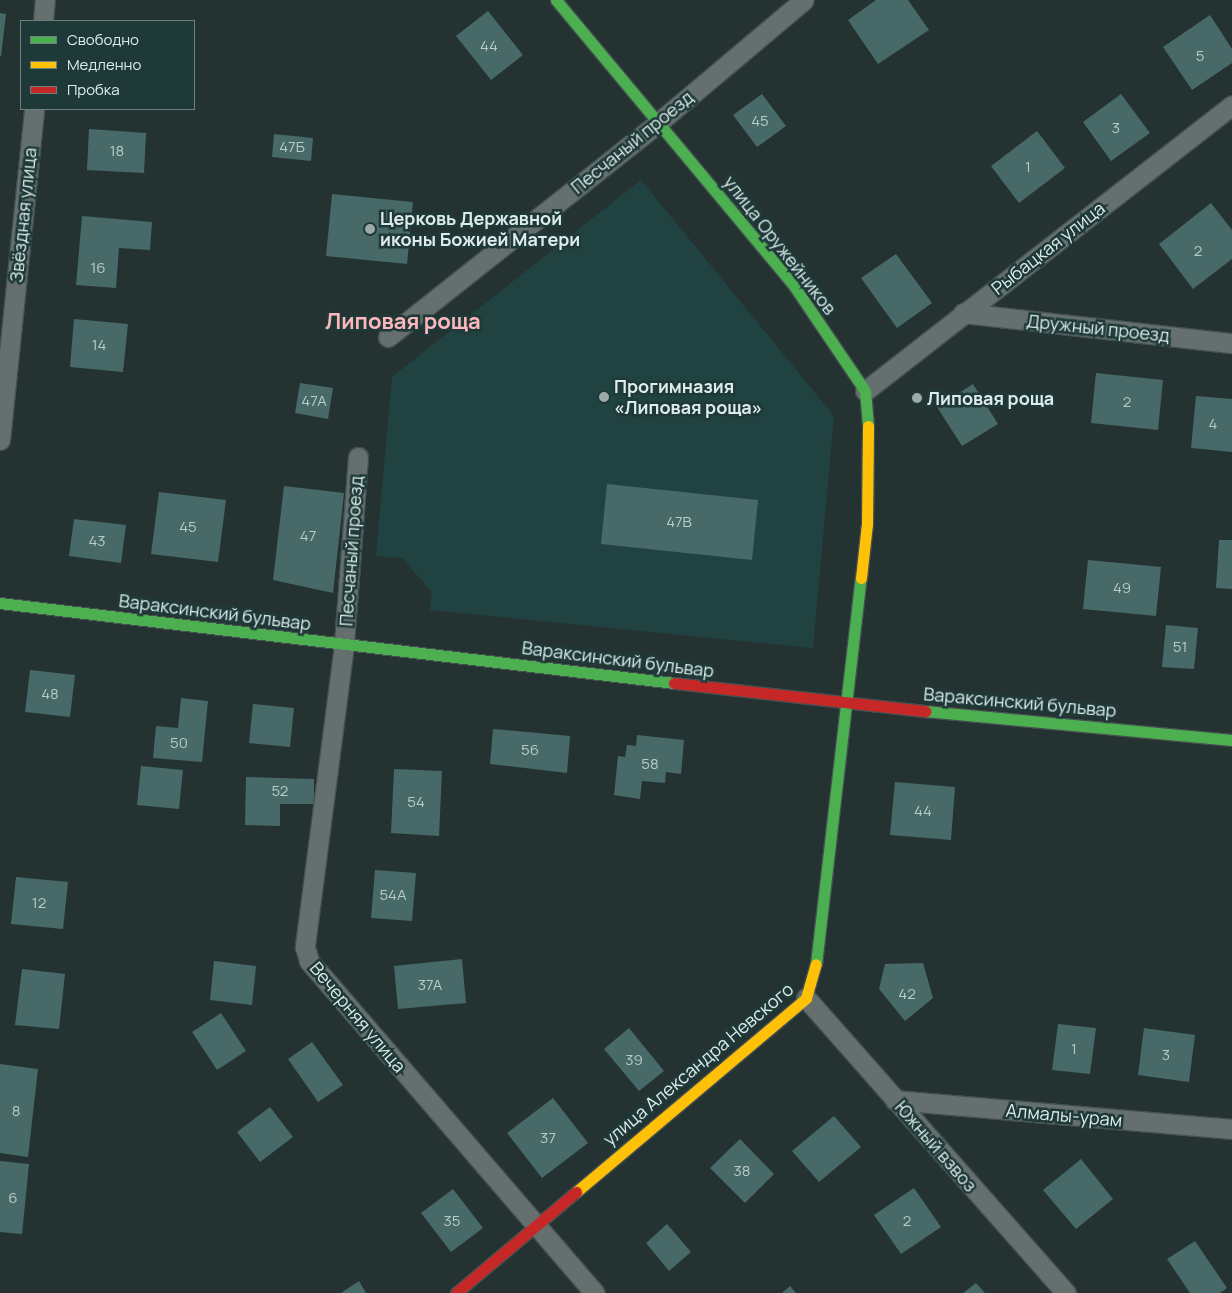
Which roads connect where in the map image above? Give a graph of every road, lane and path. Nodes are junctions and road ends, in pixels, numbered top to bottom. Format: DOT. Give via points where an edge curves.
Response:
graph roads {
  1 [pos="45,0"];
  2 [pos="556,0"];
  3 [pos="804,0"];
  4 [pos="43,20"];
  5 [pos="1232,105"];
  6 [pos="34,110"];
  7 [pos="659,122"];
  8 [pos="963,313"];
  9 [pos="388,337"];
  10 [pos="1232,343"];
  11 [pos="865,391"];
  12 [pos="0,440"];
  13 [pos="358,457"];
  14 [pos="0,603"];
  15 [pos="344,645"];
  16 [pos="846,703"];
  17 [pos="1232,740"];
  18 [pos="806,998"];
  19 [pos="895,1100"];
  20 [pos="1232,1129"];
  21 [pos="536,1224"];
  22 [pos="456,1293"];
  23 [pos="594,1293"];
  24 [pos="1066,1293"];
  1 -- 4 [label="street"];
  2 -- 7 [label="street, улица Оружейников"];
  3 -- 7 [label="street, Песчаный проезд"];
  5 -- 8 [label="street, Рыбацкая улица"];
  6 -- 12 [label="street, Звёздная улица"];
  7 -- 9 [label="street, Песчаный проезд"];
  7 -- 11 [label="street, улица Оружейников" via="792,283"];
  8 -- 10 [label="street, Дружный проезд"];
  8 -- 11 [label="street, Рыбацкая улица"];
  11 -- 16 [label="street, улица Оружейников" via="870,450 867,524"];
  13 -- 15 [label="street, Песчаный проезд"];
  14 -- 15 [label="street, Вараксинский бульвар"];
  15 -- 16 [label="street, Вараксинский бульвар"];
  15 -- 21 [label="street, Вечерняя улица" via="305,947 308,962"];
  16 -- 17 [label="street, Вараксинский бульвар"];
  16 -- 18 [label="street, улица Александра Невского" via="817,959"];
  18 -- 19 [label="street, Южный взвоз"];
  18 -- 21 [label="street, улица Александра Невского"];
  19 -- 20 [label="street, Алмалы-урам"];
  19 -- 24 [label="street, Южный взвоз"];
  21 -- 22 [label="street, улица Александра Невского"];
  21 -- 23 [label="street, Вечерняя улица"];
}
